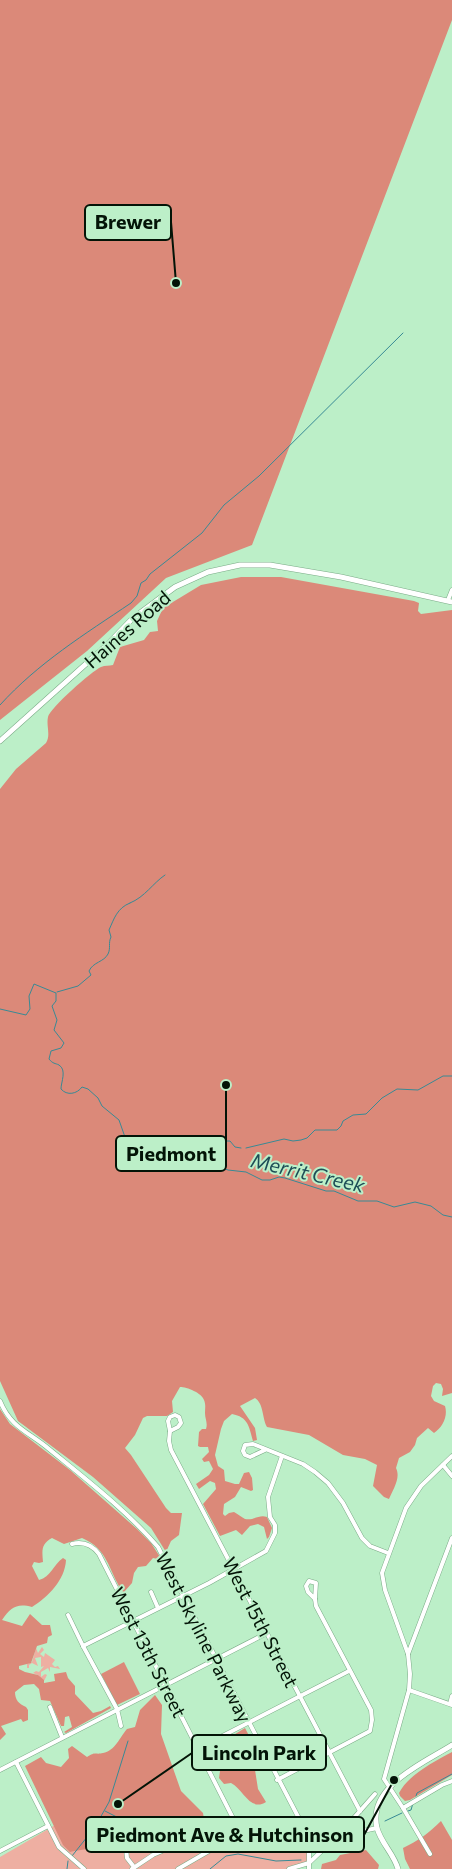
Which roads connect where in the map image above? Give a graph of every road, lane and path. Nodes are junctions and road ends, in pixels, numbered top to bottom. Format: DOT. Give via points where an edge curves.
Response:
graph roads {
  1 [pos="452,590"];
  2 [pos="450,601"];
  3 [pos="0,741"];
  4 [pos="0,1402"];
  5 [pos="170,1431"];
  6 [pos="265,1450"];
  7 [pos="282,1456"];
  8 [pos="452,1456"];
  9 [pos="443,1465"];
  10 [pos="452,1476"];
  11 [pos="452,1538"];
  12 [pos="72,1544"];
  13 [pos="388,1554"];
  14 [pos="234,1570"];
  15 [pos="151,1592"];
  16 [pos="184,1595"];
  17 [pos="315,1600"];
  18 [pos="158,1608"];
  19 [pos="68,1615"];
  20 [pos="132,1620"];
  21 [pos="266,1633"];
  22 [pos="83,1646"];
  23 [pos="408,1654"];
  24 [pos="216,1659"];
  25 [pos="349,1671"];
  26 [pos="166,1685"];
  27 [pos="409,1690"];
  28 [pos="452,1696"];
  29 [pos="300,1697"];
  30 [pos="451,1704"];
  31 [pos="50,1707"];
  32 [pos="117,1709"];
  33 [pos="248,1722"];
  34 [pos="121,1726"];
  35 [pos="62,1737"];
  36 [pos="452,1745"];
  37 [pos="199,1748"];
  38 [pos="328,1753"];
  39 [pos="16,1762"];
  40 [pos="0,1770"];
  41 [pos="277,1780"];
  42 [pos="452,1781"];
  43 [pos="389,1786"];
  44 [pos="375,1794"];
  45 [pos="403,1808"];
  46 [pos="360,1811"];
  47 [pos="352,1820"];
  48 [pos="48,1826"];
  49 [pos="377,1828"];
  50 [pos="240,1832"];
  51 [pos="307,1836"];
  52 [pos="125,1838"];
  53 [pos="224,1839"];
  54 [pos="0,1851"];
  55 [pos="430,1854"];
  56 [pos="309,1863"];
  57 [pos="133,1868"];
  58 [pos="84,1869"];
  59 [pos="178,1869"];
  60 [pos="289,1869"];
  61 [pos="293,1869"];
  62 [pos="309,1869"];
  63 [pos="398,1869"];
  1 -- 2 [label="street"];
  2 -- 3 [label="main road, Haines Road" via="270,565 240,565 208,572 175,588 132,619"];
  4 -- 16 [label="street, West Skyline Parkway" via="17,1426 47,1447 138,1525 158,1547"];
  5 -- 14 [label="street, West 15th Street" via="171,1450"];
  6 -- 6 [label="street" via="250,1443 243,1451 250,1457"];
  6 -- 7 [label="street"];
  7 -- 13 [label="street" via="315,1472 328,1484 343,1503 362,1538 370,1546"];
  7 -- 14 [label="street" via="268,1497 275,1533 271,1543 266,1551"];
  8 -- 9 [label="street"];
  9 -- 10 [label="street"];
  9 -- 13 [label="street" via="421,1486 406,1508"];
  11 -- 23 [label="street"];
  12 -- 20 [label="street, West 13th Street" via="84,1542 96,1549"];
  13 -- 23 [label="street" via="382,1573 385,1590"];
  14 -- 16 [label="street"];
  14 -- 21 [label="street, West 15th Street"];
  15 -- 18 [label="street"];
  16 -- 18 [label="street"];
  16 -- 24 [label="street, West Skyline Parkway"];
  17 -- 17 [label="street" via="306,1586 309,1580 316,1583"];
  17 -- 25 [label="street"];
  18 -- 20 [label="street"];
  19 -- 22 [label="street"];
  20 -- 22 [label="street"];
  20 -- 26 [label="street, West 13th Street"];
  21 -- 24 [label="street"];
  21 -- 29 [label="street, West 15th Street"];
  22 -- 32 [label="street"];
  23 -- 27 [label="street"];
  24 -- 26 [label="street"];
  24 -- 33 [label="street, West Skyline Parkway"];
  25 -- 29 [label="street"];
  25 -- 38 [label="street" via="371,1710 370,1732"];
  26 -- 32 [label="street"];
  26 -- 37 [label="street, West 13th Street"];
  27 -- 30 [label="street"];
  27 -- 43 [label="street" via="384,1775"];
  28 -- 30 [label="street"];
  29 -- 33 [label="street"];
  29 -- 38 [label="street, West 15th Street"];
  31 -- 35 [label="street"];
  32 -- 34 [label="street"];
  32 -- 35 [label="street"];
  33 -- 37 [label="street"];
  33 -- 41 [label="street, West Skyline Parkway"];
  35 -- 39 [label="street"];
  36 -- 43 [label="main road"];
  37 -- 50 [label="street, West 13th Street"];
  38 -- 41 [label="street"];
  38 -- 46 [label="street, West 15th Street"];
  39 -- 40 [label="street"];
  39 -- 48 [label="street"];
  41 -- 51 [label="street, West Skyline Parkway"];
  42 -- 45 [label="street"];
  43 -- 45 [label="street"];
  43 -- 49 [label="main road" via="379,1803"];
  44 -- 46 [label="street"];
  45 -- 55 [label="street"];
  46 -- 47 [label="street"];
  48 -- 54 [label="street"];
  48 -- 58 [label="street" via="58,1847"];
  49 -- 56 [label="street" via="344,1835"];
  49 -- 63 [label="main road"];
  50 -- 51 [label="street"];
  50 -- 53 [label="street"];
  51 -- 56 [label="street, West Skyline Parkway"];
  52 -- 57 [label="street" via="127,1858"];
  53 -- 57 [label="street" via="208,1831 187,1836"];
  53 -- 59 [label="street"];
  56 -- 61 [label="street"];
  56 -- 62 [label="street, West Skyline Parkway"];
  60 -- 61 [label="street"];
}
